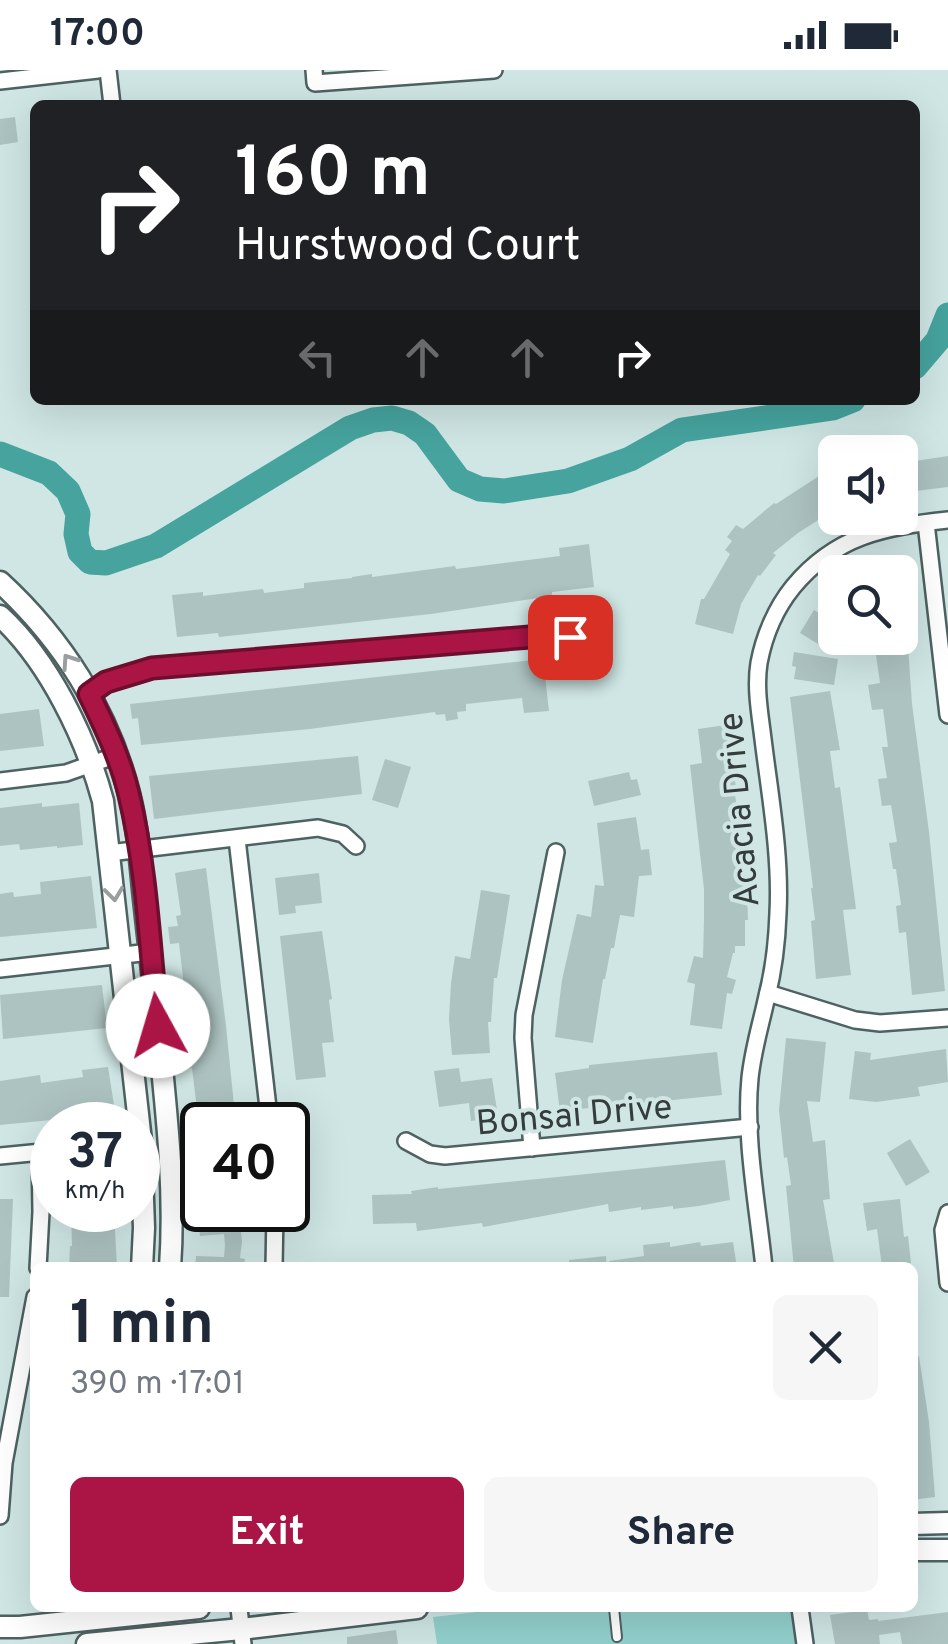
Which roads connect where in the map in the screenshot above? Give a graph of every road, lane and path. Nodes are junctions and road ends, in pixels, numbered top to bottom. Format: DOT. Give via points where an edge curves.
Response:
graph roads {
  1 [pos="98,70"];
  2 [pos="108,70"];
  3 [pos="494,70"];
  4 [pos="314,77"];
  5 [pos="0,82"];
  6 [pos="111,100"];
  7 [pos="948,520"];
  8 [pos="926,523"];
  9 [pos="0,582"];
  10 [pos="0,616"];
  11 [pos="570,637"];
  12 [pos="89,694"];
  13 [pos="948,714"];
  14 [pos="117,755"];
  15 [pos="93,763"];
  16 [pos="0,781"];
  17 [pos="237,838"];
  18 [pos="356,846"];
  19 [pos="139,850"];
  20 [pos="556,852"];
  21 [pos="109,853"];
  22 [pos="150,952"];
  23 [pos="121,956"];
  24 [pos="0,968"];
  25 [pos="768,992"];
  26 [pos="948,1018"];
  27 [pos="136,1102"];
  28 [pos="267,1102"];
  29 [pos="750,1127"];
  30 [pos="169,1138"];
  31 [pos="160,1139"];
  32 [pos="406,1141"];
  33 [pos="532,1148"];
  34 [pos="30,1153"];
  35 [pos="0,1156"];
  36 [pos="948,1213"];
  37 [pos="40,1232"];
  38 [pos="144,1232"];
  39 [pos="275,1232"];
  40 [pos="38,1262"];
  41 [pos="142,1262"];
  42 [pos="170,1262"];
  43 [pos="274,1262"];
  44 [pos="763,1262"];
  45 [pos="948,1283"];
  46 [pos="30,1324"];
  47 [pos="0,1516"];
  48 [pos="948,1523"];
  49 [pos="918,1524"];
  50 [pos="918,1550"];
  51 [pos="948,1550"];
  52 [pos="109,1612"];
  53 [pos="134,1612"];
  54 [pos="381,1612"];
  55 [pos="615,1612"];
  56 [pos="801,1612"];
  57 [pos="0,1626"];
  58 [pos="241,1627"];
  59 [pos="618,1637"];
  60 [pos="136,1642"];
  61 [pos="111,1643"];
  62 [pos="87,1644"];
  63 [pos="805,1644"];
  1 -- 5 [label="street"];
  2 -- 6 [label="street"];
  3 -- 4 [label="street"];
  7 -- 8 [label="street, Acacia Drive"];
  8 -- 13 [label="street"];
  8 -- 25 [label="street, Acacia Drive" via="879,530 837,547 810,567 768,629 758,698 778,867"];
  12 -- 9 [label="street, one-way" via="56,642"];
  10 -- 15 [label="street" via="64,703"];
  11 -- 12 [label="street" via="152,668"];
  12 -- 14 [label="street"];
  14 -- 15 [label="street"];
  14 -- 19 [label="street"];
  15 -- 16 [label="street"];
  15 -- 21 [label="street"];
  17 -- 18 [label="street" via="318,828 343,834"];
  17 -- 19 [label="street"];
  17 -- 28 [label="street"];
  19 -- 21 [label="street"];
  19 -- 22 [label="street"];
  20 -- 33 [label="street" via="524,1016"];
  21 -- 23 [label="street, one-way"];
  22 -- 23 [label="street"];
  22 -- 30 [label="street"];
  23 -- 24 [label="street"];
  23 -- 27 [label="street"];
  25 -- 26 [label="street" via="868,1022"];
  25 -- 29 [label="street, Acacia Drive" via="754,1043"];
  29 -- 33 [label="street, Bonsai Drive"];
  29 -- 44 [label="street, Acacia Drive"];
  30 -- 31 [label="street"];
  30 -- 42 [label="street"];
  32 -- 33 [label="street, Bonsai Drive" via="446,1156"];
  34 -- 35 [label="street"];
  36 -- 45 [label="street"];
  37 -- 40 [label="street"];
  38 -- 41 [label="street"];
  39 -- 43 [label="street"];
  46 -- 47 [label="street"];
  48 -- 49 [label="street"];
  50 -- 51 [label="street"];
  52 -- 57 [label="street"];
  52 -- 61 [label="street"];
  53 -- 60 [label="street"];
  54 -- 58 [label="street"];
  55 -- 59 [label="lane"];
  56 -- 63 [label="street"];
  58 -- 60 [label="street"];
  60 -- 61 [label="street"];
  61 -- 62 [label="street"];
}
